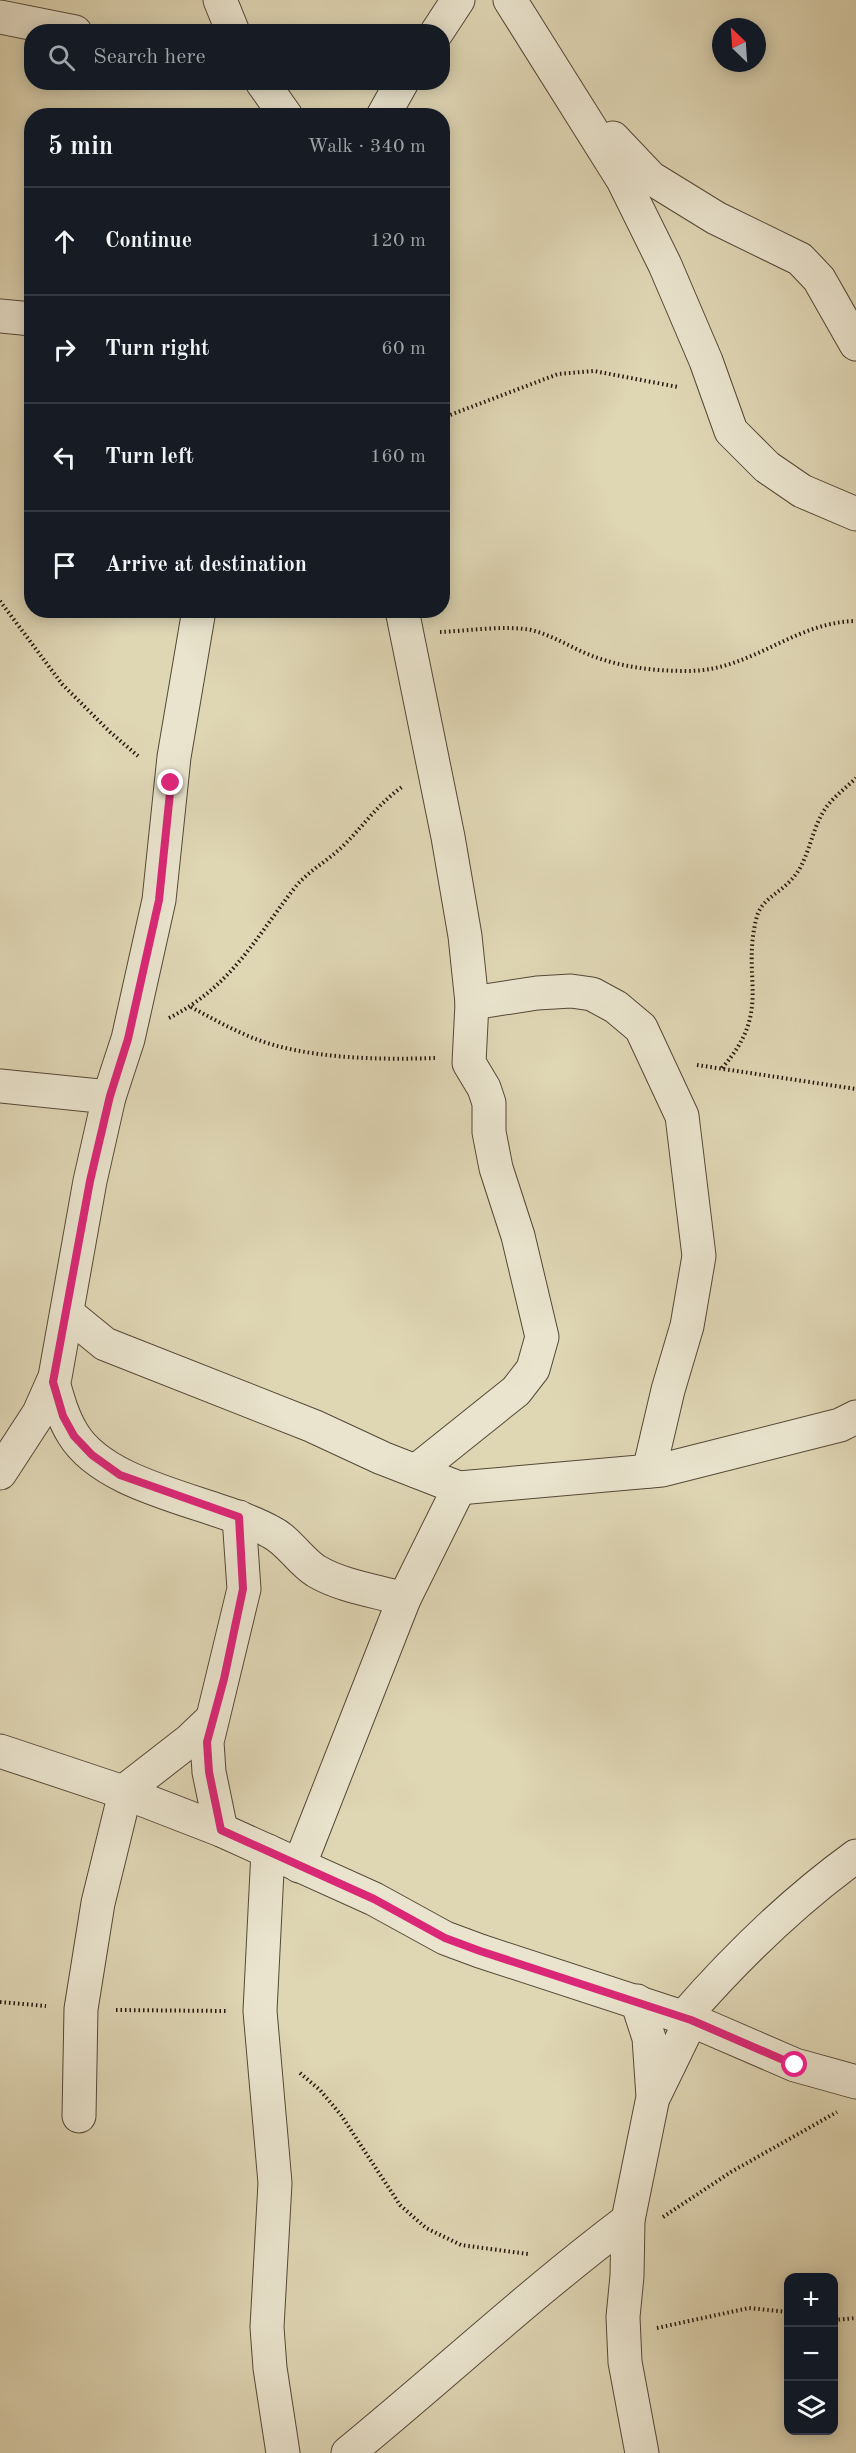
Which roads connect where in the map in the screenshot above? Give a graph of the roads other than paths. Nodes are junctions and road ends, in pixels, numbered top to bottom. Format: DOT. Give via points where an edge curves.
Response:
graph roads {
  1 [pos="458,0"];
  2 [pos="510,0"];
  3 [pos="0,17"];
  4 [pos="35,24"];
  5 [pos="442,24"];
  6 [pos="567,88"];
  7 [pos="268,90"];
  8 [pos="398,90"];
  9 [pos="280,108"];
  10 [pos="387,108"];
  11 [pos="0,316"];
  12 [pos="24,318"];
  13 [pos="856,344"];
  14 [pos="856,514"];
  15 [pos="198,618"];
  16 [pos="404,622"];
  17 [pos="472,1003"];
  18 [pos="0,1086"];
  19 [pos="110,1096"];
  20 [pos="67,1313"];
  21 [pos="53,1382"];
  22 [pos="856,1417"];
  23 [pos="416,1471"];
  24 [pos="649,1471"];
  25 [pos="0,1473"];
  26 [pos="459,1488"];
  27 [pos="239,1517"];
  28 [pos="404,1599"];
  29 [pos="211,1720"];
  30 [pos="0,1751"];
  31 [pos="124,1793"];
  32 [pos="221,1830"];
  33 [pos="268,1851"];
  34 [pos="856,1856"];
  35 [pos="299,1866"];
  36 [pos="637,2001"];
  37 [pos="687,2019"];
  38 [pos="856,2082"];
  39 [pos="653,2097"];
  40 [pos="79,2116"];
  41 [pos="643,2221"];
  42 [pos="284,2453"];
  43 [pos="348,2453"];
  44 [pos="642,2453"];
  1 -- 5 [label="street"];
  2 -- 6 [label="street"];
  3 -- 4 [label="street"];
  6 -- 13 [label="street" via="651,178 716,218 800,259 819,279"];
  6 -- 14 [label="street" via="623,180 665,266 731,432 767,467 802,491"];
  7 -- 9 [label="street"];
  8 -- 10 [label="street"];
  11 -- 12 [label="street"];
  15 -- 19 [label="street" via="171,783 159,900 130,1033"];
  16 -- 17 [label="street" via="461,914"];
  17 -- 23 [label="street" via="469,1064 489,1103 495,1167 518,1236 542,1337 532,1369 516,1391"];
  17 -- 24 [label="street" via="537,993 592,994 616,1007 641,1028 682,1116 699,1256 687,1326"];
  18 -- 19 [label="street"];
  19 -- 20 [label="street" via="90,1181"];
  20 -- 21 [label="street"];
  20 -- 23 [label="street" via="105,1344"];
  21 -- 25 [label="street" via="39,1413"];
  21 -- 27 [label="street" via="63,1416 74,1436 120,1475"];
  22 -- 24 [label="street" via="840,1425"];
  23 -- 26 [label="street"];
  24 -- 26 [label="street"];
  26 -- 28 [label="street"];
  27 -- 28 [label="street" via="286,1541 317,1571"];
  27 -- 29 [label="street" via="243,1589"];
  28 -- 35 [label="street"];
  29 -- 31 [label="street"];
  29 -- 32 [label="street" via="207,1742 209,1772"];
  30 -- 31 [label="street"];
  31 -- 32 [label="street"];
  31 -- 40 [label="street" via="98,1903 81,2009"];
  32 -- 33 [label="street"];
  33 -- 35 [label="street"];
  33 -- 42 [label="street" via="260,2011 275,2183 267,2346"];
  34 -- 37 [label="street" via="769,1925"];
  35 -- 36 [label="street" via="462,1944"];
  36 -- 37 [label="street"];
  36 -- 39 [label="street" via="649,2038"];
  37 -- 38 [label="street" via="795,2065"];
  37 -- 39 [label="street"];
  39 -- 41 [label="street"];
  41 -- 43 [label="street" via="564,2269"];
  41 -- 44 [label="street" via="624,2336 629,2390"];
}
